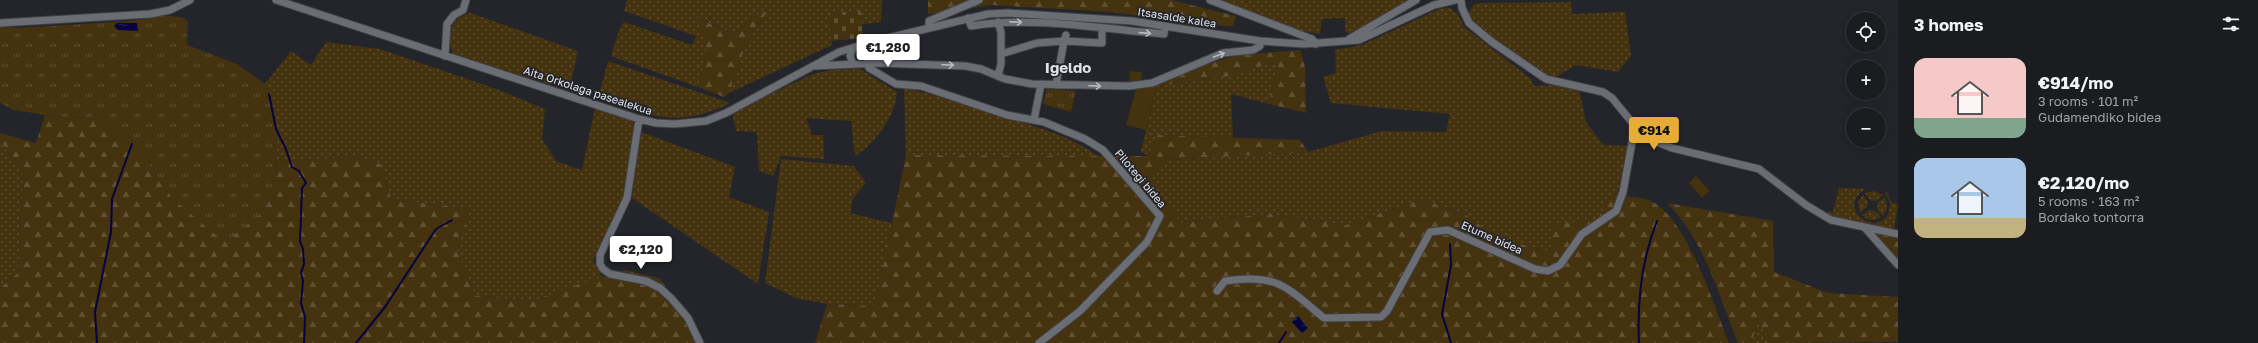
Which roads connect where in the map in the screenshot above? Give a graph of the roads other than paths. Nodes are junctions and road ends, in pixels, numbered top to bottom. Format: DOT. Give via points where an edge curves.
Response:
graph roads {
  1 [pos="190,0"];
  2 [pos="276,0"];
  3 [pos="466,0"];
  4 [pos="979,0"];
  5 [pos="1210,0"];
  6 [pos="1416,0"];
  7 [pos="1455,0"];
  8 [pos="1461,0"];
  9 [pos="968,18"];
  10 [pos="998,22"];
  11 [pos="0,23"];
  12 [pos="1165,26"];
  13 [pos="930,28"];
  14 [pos="1102,29"];
  15 [pos="1065,38"];
  16 [pos="1260,41"];
  17 [pos="1346,41"];
  18 [pos="1316,44"];
  19 [pos="853,48"];
  20 [pos="1001,54"];
  21 [pos="445,56"];
  22 [pos="867,63"];
  23 [pos="853,64"];
  24 [pos="811,66"];
  25 [pos="998,76"];
  26 [pos="1041,84"];
  27 [pos="1056,85"];
  28 [pos="639,119"];
  29 [pos="1034,120"];
  30 [pos="1635,126"];
  31 [pos="1866,228"];
  32 [pos="1898,234"];
  33 [pos="1898,265"];
  34 [pos="1217,291"];
  35 [pos="700,343"];
  36 [pos="1039,343"];
  1 -- 11 [label="street" via="170,10 150,14"];
  2 -- 21 [label="street, Aita Orkolaga pasealekua"];
  3 -- 21 [label="street" via="463,10 447,24"];
  4 -- 13 [label="street" via="929,20"];
  5 -- 18 [label="street" via="1312,39"];
  6 -- 17 [label="street"];
  7 -- 17 [label="street, Itsasalde kalea" via="1434,5 1359,40"];
  8 -- 30 [label="street" via="1469,23 1492,42 1546,79 1603,92 1612,98"];
  9 -- 10 [label="street" via="971,26"];
  9 -- 12 [label="street, Itsasalde kalea" via="1008,13"];
  9 -- 13 [label="street, Itsasalde kalea"];
  10 -- 14 [label="street, one-way"];
  10 -- 20 [label="street" via="1001,32"];
  14 -- 12 [label="street, one-way" via="1164,34"];
  12 -- 16 [label="street, Itsasalde kalea"];
  13 -- 19 [label="street, Itsasalde kalea"];
  14 -- 15 [label="street" via="1102,43"];
  15 -- 20 [label="street" via="1037,42"];
  15 -- 27 [label="street"];
  16 -- 18 [label="street, Itsasalde kalea"];
  27 -- 16 [label="street, Aita Orkolaga pasealekua, one-way" via="1129,86 1152,83 1223,53 1257,49"];
  17 -- 18 [label="street, Itsasalde kalea"];
  19 -- 23 [label="street" via="850,56"];
  19 -- 24 [label="street, Itsasalde kalea"];
  20 -- 25 [label="street"];
  21 -- 28 [label="street, Aita Orkolaga pasealekua"];
  22 -- 23 [label="street, Aita Orkolaga pasealekua"];
  22 -- 25 [label="street, Aita Orkolaga pasealekua, one-way" via="964,66"];
  22 -- 29 [label="street" via="869,68 896,84 920,86 1007,115"];
  23 -- 24 [label="street, Aita Orkolaga pasealekua"];
  24 -- 28 [label="street, Aita Orkolaga pasealekua" via="726,113 706,121 675,124"];
  25 -- 26 [label="street, Aita Orkolaga pasealekua" via="1012,81"];
  26 -- 27 [label="street, Aita Orkolaga pasealekua"];
  26 -- 29 [label="street"];
  28 -- 35 [label="street" via="627,198 600,255 600,264 610,274 646,281 660,288 688,318"];
  29 -- 36 [label="street, Pilotegi bidea" via="1085,139 1103,150 1160,216 1147,242 1080,311"];
  30 -- 31 [label="street" via="1647,136 1672,148 1759,169 1821,215 1831,220"];
  30 -- 34 [label="street, Etume bidea" via="1623,192 1616,211 1582,234 1560,265 1548,271 1535,269 1448,230 1430,232 1387,311 1381,316 1324,318 1281,284 1252,277 1225,281"];
  31 -- 32 [label="street"];
  31 -- 33 [label="street"];
}
